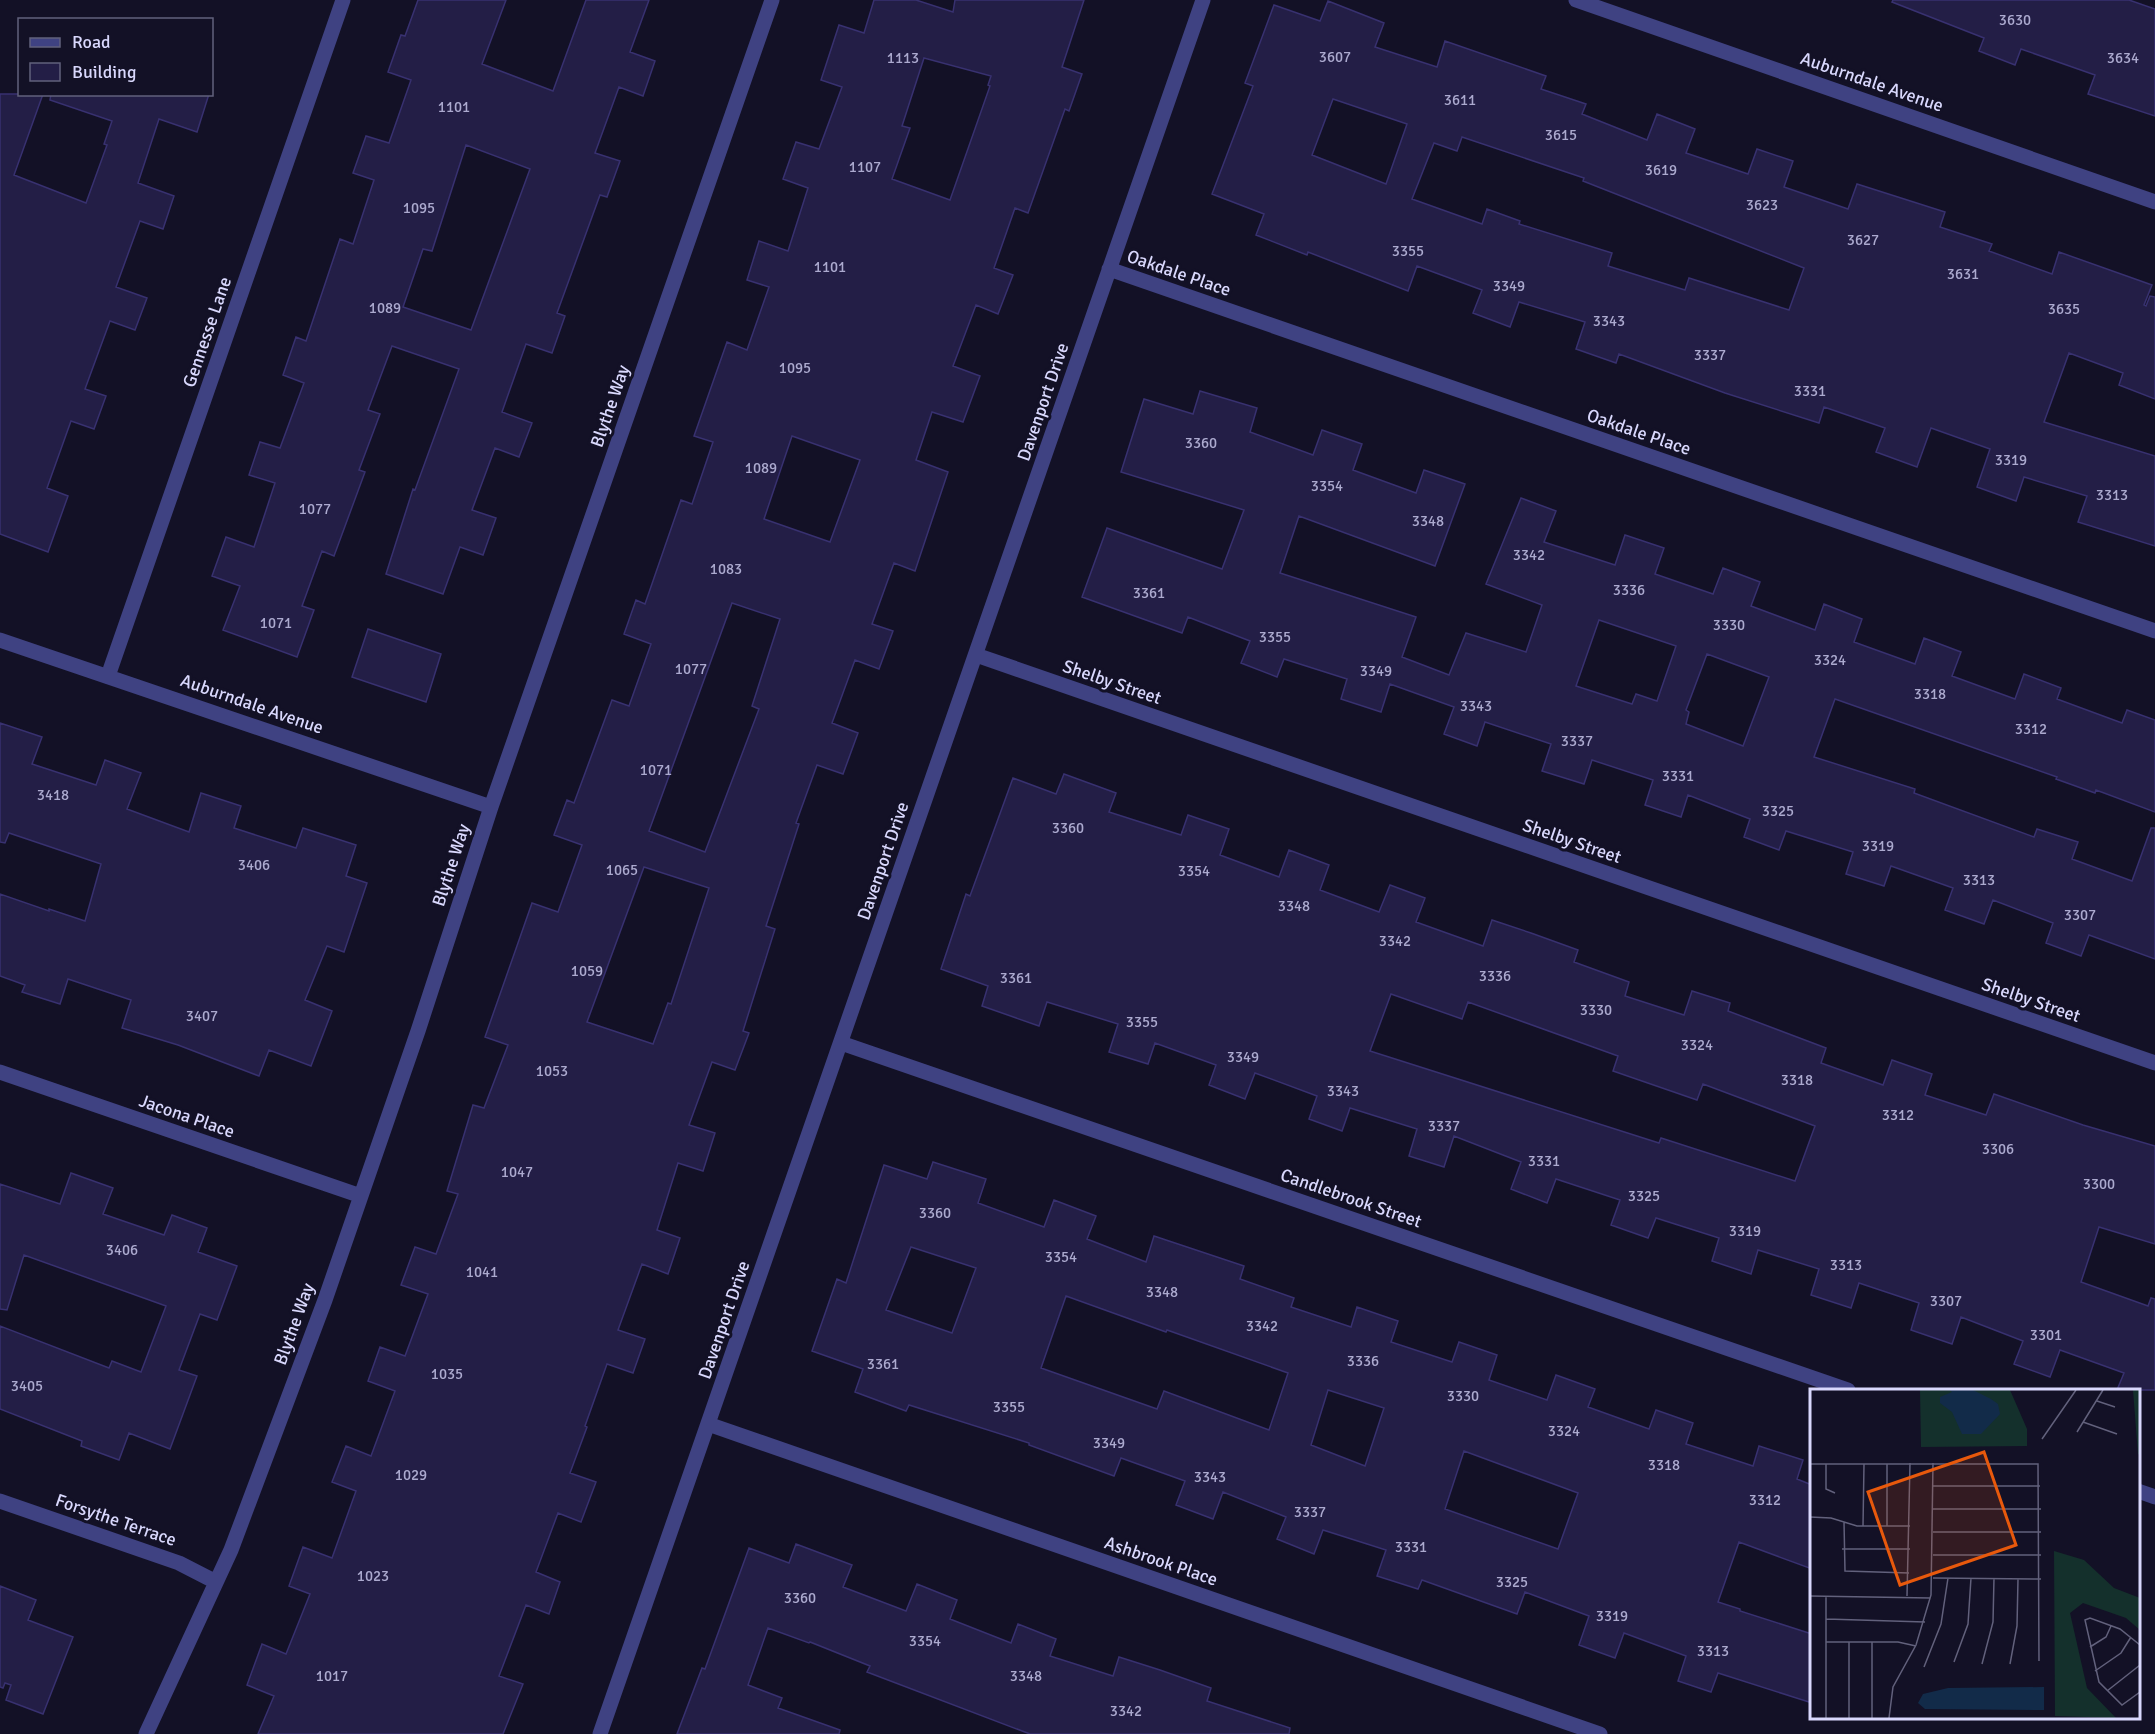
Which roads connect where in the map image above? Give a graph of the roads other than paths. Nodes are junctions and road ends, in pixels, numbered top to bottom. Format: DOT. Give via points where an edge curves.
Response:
graph roads {
  1 [pos="343,0"];
  2 [pos="772,0"];
  3 [pos="1203,0"];
  4 [pos="1576,0"];
  5 [pos="2155,202"];
  6 [pos="1110,269"];
  7 [pos="2155,631"];
  8 [pos="0,640"];
  9 [pos="976,655"];
  10 [pos="108,676"];
  11 [pos="491,807"];
  12 [pos="841,1043"];
  13 [pos="2155,1063"];
  14 [pos="0,1072"];
  15 [pos="361,1197"];
  16 [pos="1845,1389"];
  17 [pos="708,1425"];
  18 [pos="2140,1491"];
  19 [pos="2155,1497"];
  20 [pos="0,1501"];
  21 [pos="216,1582"];
  22 [pos="146,1734"];
  23 [pos="600,1734"];
  24 [pos="1600,1734"];
  1 -- 10 [label="street, Gennesse Lane"];
  2 -- 11 [label="street, Blythe Way"];
  3 -- 6 [label="street, Davenport Drive"];
  4 -- 5 [label="street, Auburndale Avenue"];
  6 -- 7 [label="street, Oakdale Place"];
  6 -- 9 [label="street, Davenport Drive"];
  8 -- 10 [label="street, Auburndale Avenue"];
  9 -- 12 [label="street, Davenport Drive"];
  9 -- 13 [label="street, Shelby Street"];
  10 -- 11 [label="street, Auburndale Avenue"];
  11 -- 15 [label="street, Blythe Way"];
  12 -- 16 [label="street, Candlebrook Street"];
  12 -- 17 [label="street, Davenport Drive"];
  14 -- 15 [label="street, Jacona Place"];
  15 -- 21 [label="street, Blythe Way" via="231,1551"];
  17 -- 23 [label="street, Davenport Drive"];
  17 -- 24 [label="street, Ashbrook Place"];
  18 -- 19 [label="street"];
  20 -- 21 [label="street, Forsythe Terrace" via="179,1563"];
  21 -- 22 [label="street, Blythe Way"];
}
